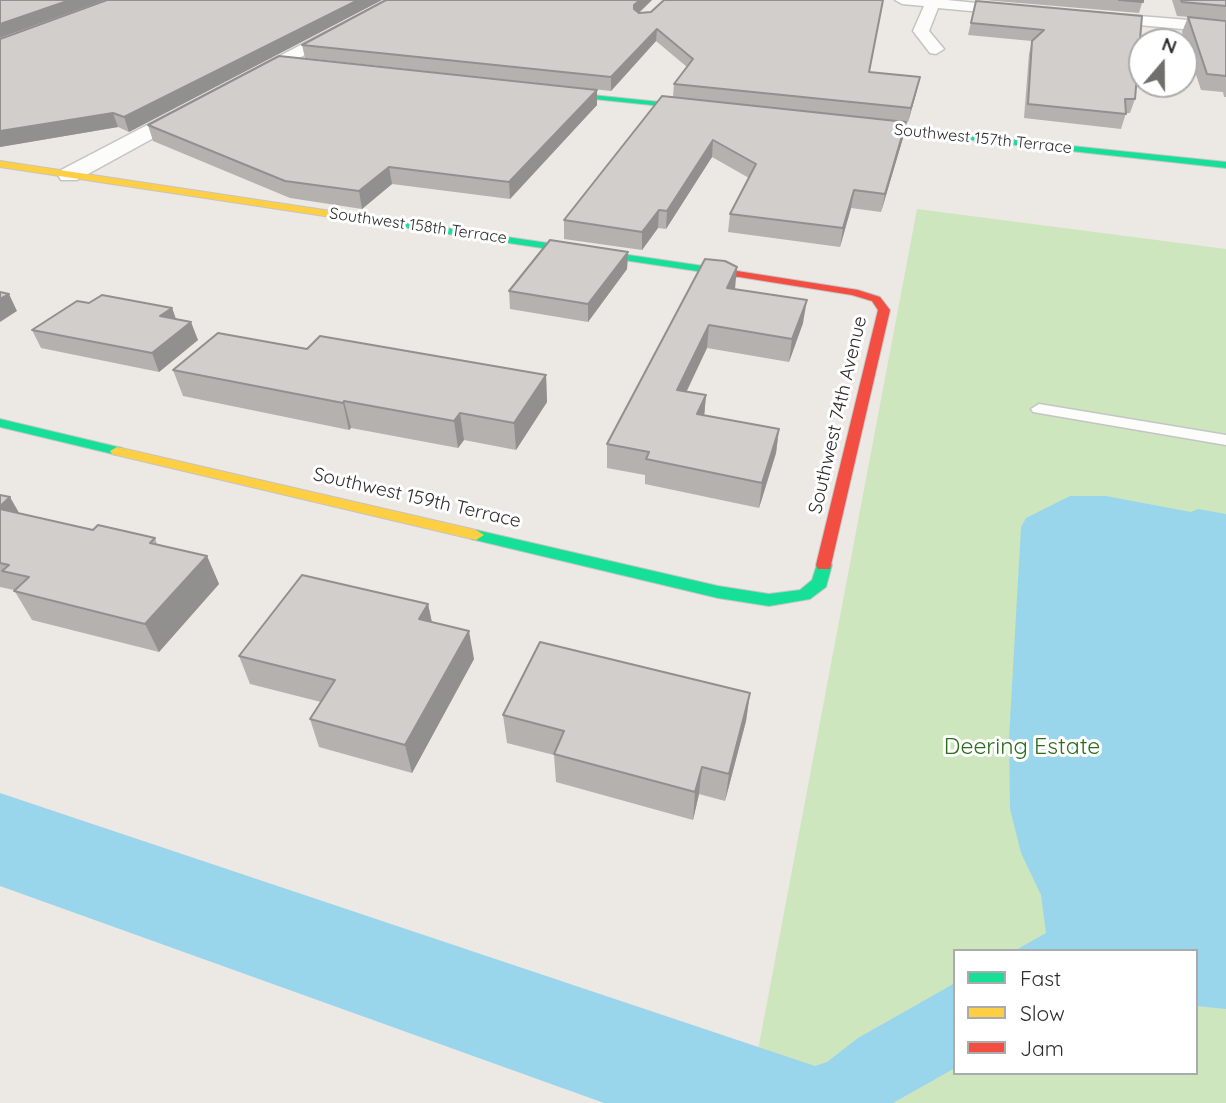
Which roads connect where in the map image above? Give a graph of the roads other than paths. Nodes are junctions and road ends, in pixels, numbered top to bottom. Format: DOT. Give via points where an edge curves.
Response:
graph roads {
  1 [pos="398,0"];
  2 [pos="902,0"];
  3 [pos="932,4"];
  4 [pos="1038,13"];
  5 [pos="1079,16"];
  6 [pos="1226,28"];
  7 [pos="936,49"];
  8 [pos="280,63"];
  9 [pos="305,66"];
  10 [pos="536,91"];
  11 [pos="725,111"];
  12 [pos="834,123"];
  13 [pos="0,164"];
  14 [pos="1226,165"];
  15 [pos="69,175"];
  16 [pos="837,289"];
  17 [pos="1039,410"];
  18 [pos="0,423"];
  19 [pos="1226,440"];
  20 [pos="820,583"];
  1 -- 8 [label="street"];
  2 -- 3 [label="street"];
  3 -- 4 [label="street"];
  3 -- 7 [label="street" via="921,31"];
  5 -- 6 [label="street"];
  8 -- 9 [label="street"];
  8 -- 15 [label="street"];
  10 -- 11 [label="street"];
  12 -- 14 [label="street, Southwest 157th Terrace"];
  13 -- 15 [label="street, Southwest 158th Terrace"];
  15 -- 16 [label="street, Southwest 158th Terrace"];
  16 -- 20 [label="street, Southwest 74th Avenue" via="870,296 884,310"];
  17 -- 19 [label="lane"];
  18 -- 20 [label="street, Southwest 159th Terrace" via="729,594 782,600 804,595"];
}
